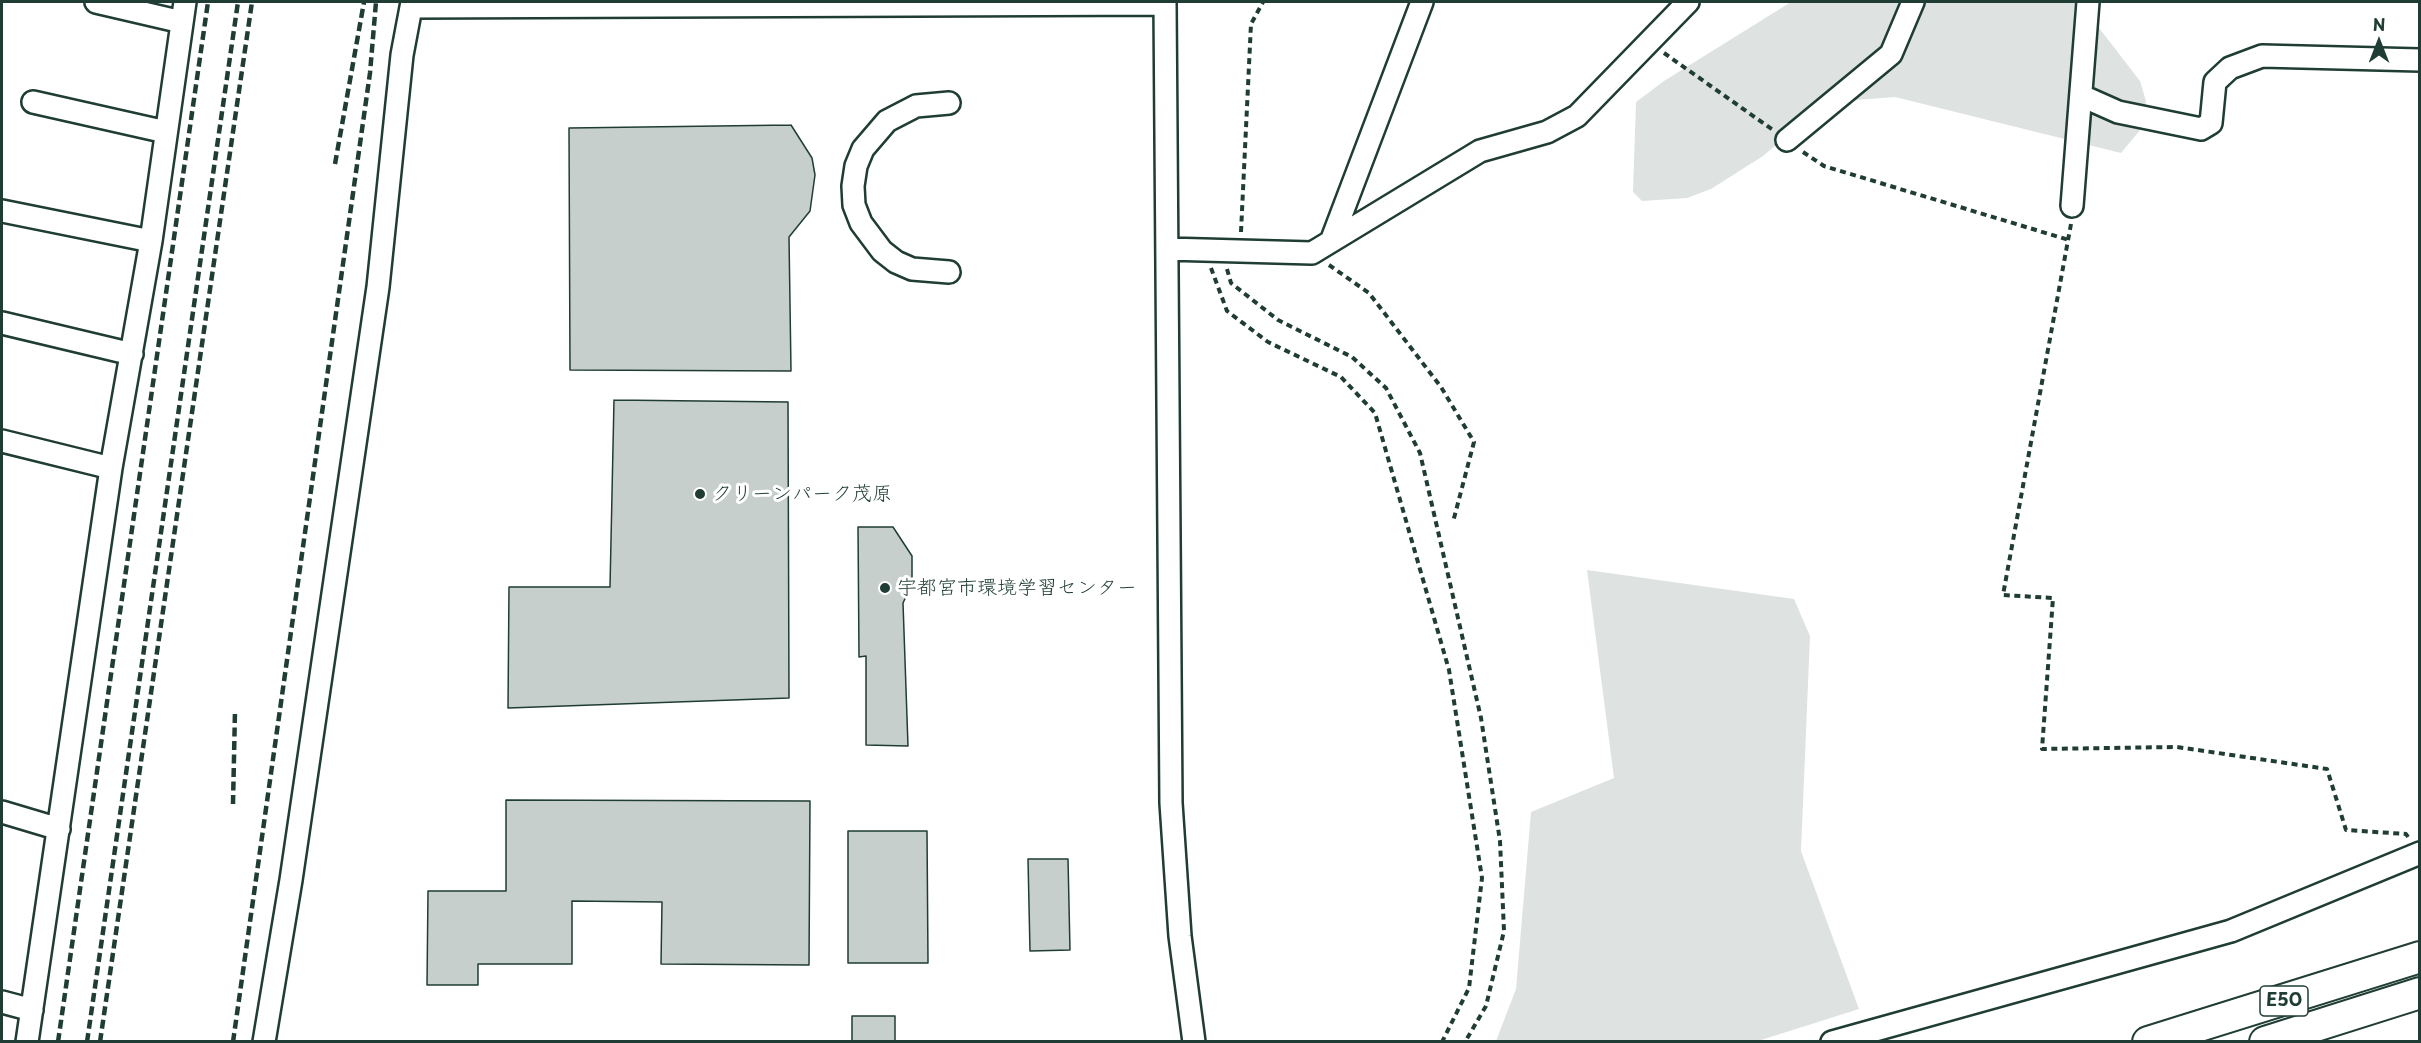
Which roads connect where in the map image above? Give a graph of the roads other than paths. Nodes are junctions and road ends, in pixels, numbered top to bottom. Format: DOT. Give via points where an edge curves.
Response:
graph roads {
  1 [pos="96,2"];
  2 [pos="1422,2"];
  3 [pos="1688,2"];
  4 [pos="1913,2"];
  5 [pos="2088,2"];
  6 [pos="475,3"];
  7 [pos="892,3"];
  8 [pos="1166,3"];
  9 [pos="412,4"];
  10 [pos="184,11"];
  11 [pos="2420,60"];
  12 [pos="2082,96"];
  13 [pos="33,102"];
  14 [pos="949,103"];
  15 [pos="166,132"];
  16 [pos="1787,140"];
  17 [pos="2072,207"];
  18 [pos="2,211"];
  19 [pos="1332,239"];
  20 [pos="151,241"];
  21 [pos="1167,249"];
  22 [pos="949,272"];
  23 [pos="2,323"];
  24 [pos="132,354"];
  25 [pos="2,441"];
  26 [pos="111,468"];
  27 [pos="2,813"];
  28 [pos="59,829"];
  29 [pos="2416,848"];
  30 [pos="2420,957"];
  31 [pos="2420,993"];
  32 [pos="2,1002"];
  33 [pos="32,1010"];
  34 [pos="27,1041"];
  35 [pos="264,1041"];
  36 [pos="1194,1041"];
  37 [pos="1832,1041"];
  38 [pos="2148,1041"];
  39 [pos="2265,1041"];
  1 -- 10 [label="street"];
  2 -- 19 [label="street"];
  3 -- 19 [label="street" via="1577,116 1546,132 1480,151"];
  4 -- 16 [label="street" via="1891,54"];
  5 -- 12 [label="street"];
  6 -- 7 [label="street"];
  6 -- 9 [label="street"];
  7 -- 8 [label="street"];
  8 -- 21 [label="street"];
  9 -- 35 [label="street" via="402,55 378,286"];
  10 -- 15 [label="street"];
  11 -- 12 [label="street" via="2262,56 2230,68 2215,82 2211,123 2201,129 2118,112"];
  12 -- 17 [label="street"];
  13 -- 15 [label="street"];
  14 -- 22 [label="street" via="916,106 888,121 862,149 853,186 854,205 861,223 882,251 912,269"];
  15 -- 20 [label="street"];
  18 -- 20 [label="street"];
  19 -- 21 [label="street" via="1312,252"];
  20 -- 24 [label="street"];
  21 -- 36 [label="street" via="1171,803 1180,936"];
  23 -- 24 [label="street"];
  24 -- 26 [label="street"];
  25 -- 26 [label="street"];
  26 -- 28 [label="street"];
  27 -- 28 [label="street"];
  28 -- 33 [label="street"];
  29 -- 37 [label="street" via="2232,931"];
  30 -- 38 [label="highway, E50"];
  31 -- 39 [label="highway, E50"];
  32 -- 33 [label="street"];
  33 -- 34 [label="street"];
}
